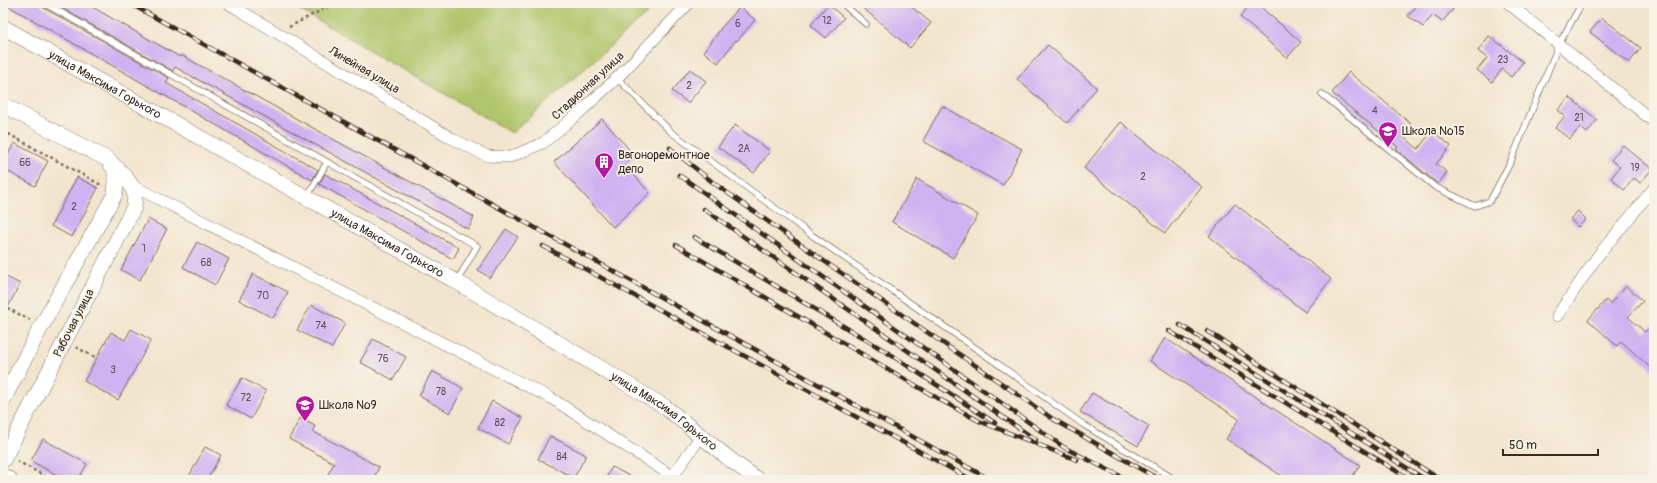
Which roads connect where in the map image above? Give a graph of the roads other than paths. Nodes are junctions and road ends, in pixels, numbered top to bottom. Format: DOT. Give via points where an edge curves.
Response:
graph roads {
  1 [pos="44,3"];
  2 [pos="228,3"];
  3 [pos="689,3"];
  4 [pos="842,3"];
  5 [pos="1508,3"];
  6 [pos="1582,3"];
  7 [pos="866,24"];
  8 [pos="3,27"];
  9 [pos="1559,44"];
  10 [pos="617,78"];
  11 [pos="1322,94"];
  12 [pos="3,105"];
  13 [pos="1654,122"];
  14 [pos="487,156"];
  15 [pos="107,159"];
  16 [pos="327,162"];
  17 [pos="131,185"];
  18 [pos="1654,188"];
  19 [pos="307,198"];
  20 [pos="457,282"];
  21 [pos="1557,316"];
  22 [pos="3,400"];
  23 [pos="701,436"];
  24 [pos="4,457"];
  25 [pos="3,476"];
  26 [pos="671,478"];
  27 [pos="10,480"];
  28 [pos="758,480"];
  29 [pos="1176,480"];
  1 -- 16 [label="lane"];
  2 -- 14 [label="street, Линейная улица" via="451,138"];
  3 -- 10 [label="street, Стадионная улица"];
  4 -- 7 [label="lane"];
  5 -- 9 [label="street"];
  6 -- 9 [label="lane"];
  8 -- 19 [label="street, улица Максима Горького"];
  9 -- 11 [label="lane" via="1507,168 1490,201 1475,206 1435,187"];
  9 -- 13 [label="street"];
  10 -- 14 [label="street, Стадионная улица" via="543,143 510,157"];
  10 -- 29 [label="lane" via="671,132 814,236 1084,425"];
  12 -- 15 [label="street"];
  15 -- 17 [label="street"];
  15 -- 22 [label="street" via="114,168 115,194"];
  16 -- 19 [label="lane"];
  16 -- 20 [label="lane" via="477,246"];
  17 -- 24 [label="street, Рабочая улица" via="135,195 134,207"];
  17 -- 26 [label="street" via="551,398"];
  18 -- 21 [label="street" via="1597,257"];
  19 -- 20 [label="street, улица Максима Горького"];
  20 -- 23 [label="street, улица Максима Горького" via="665,408"];
  23 -- 26 [label="street"];
  23 -- 28 [label="street, улица Максима Горького"];
  25 -- 27 [label="street"];
}
